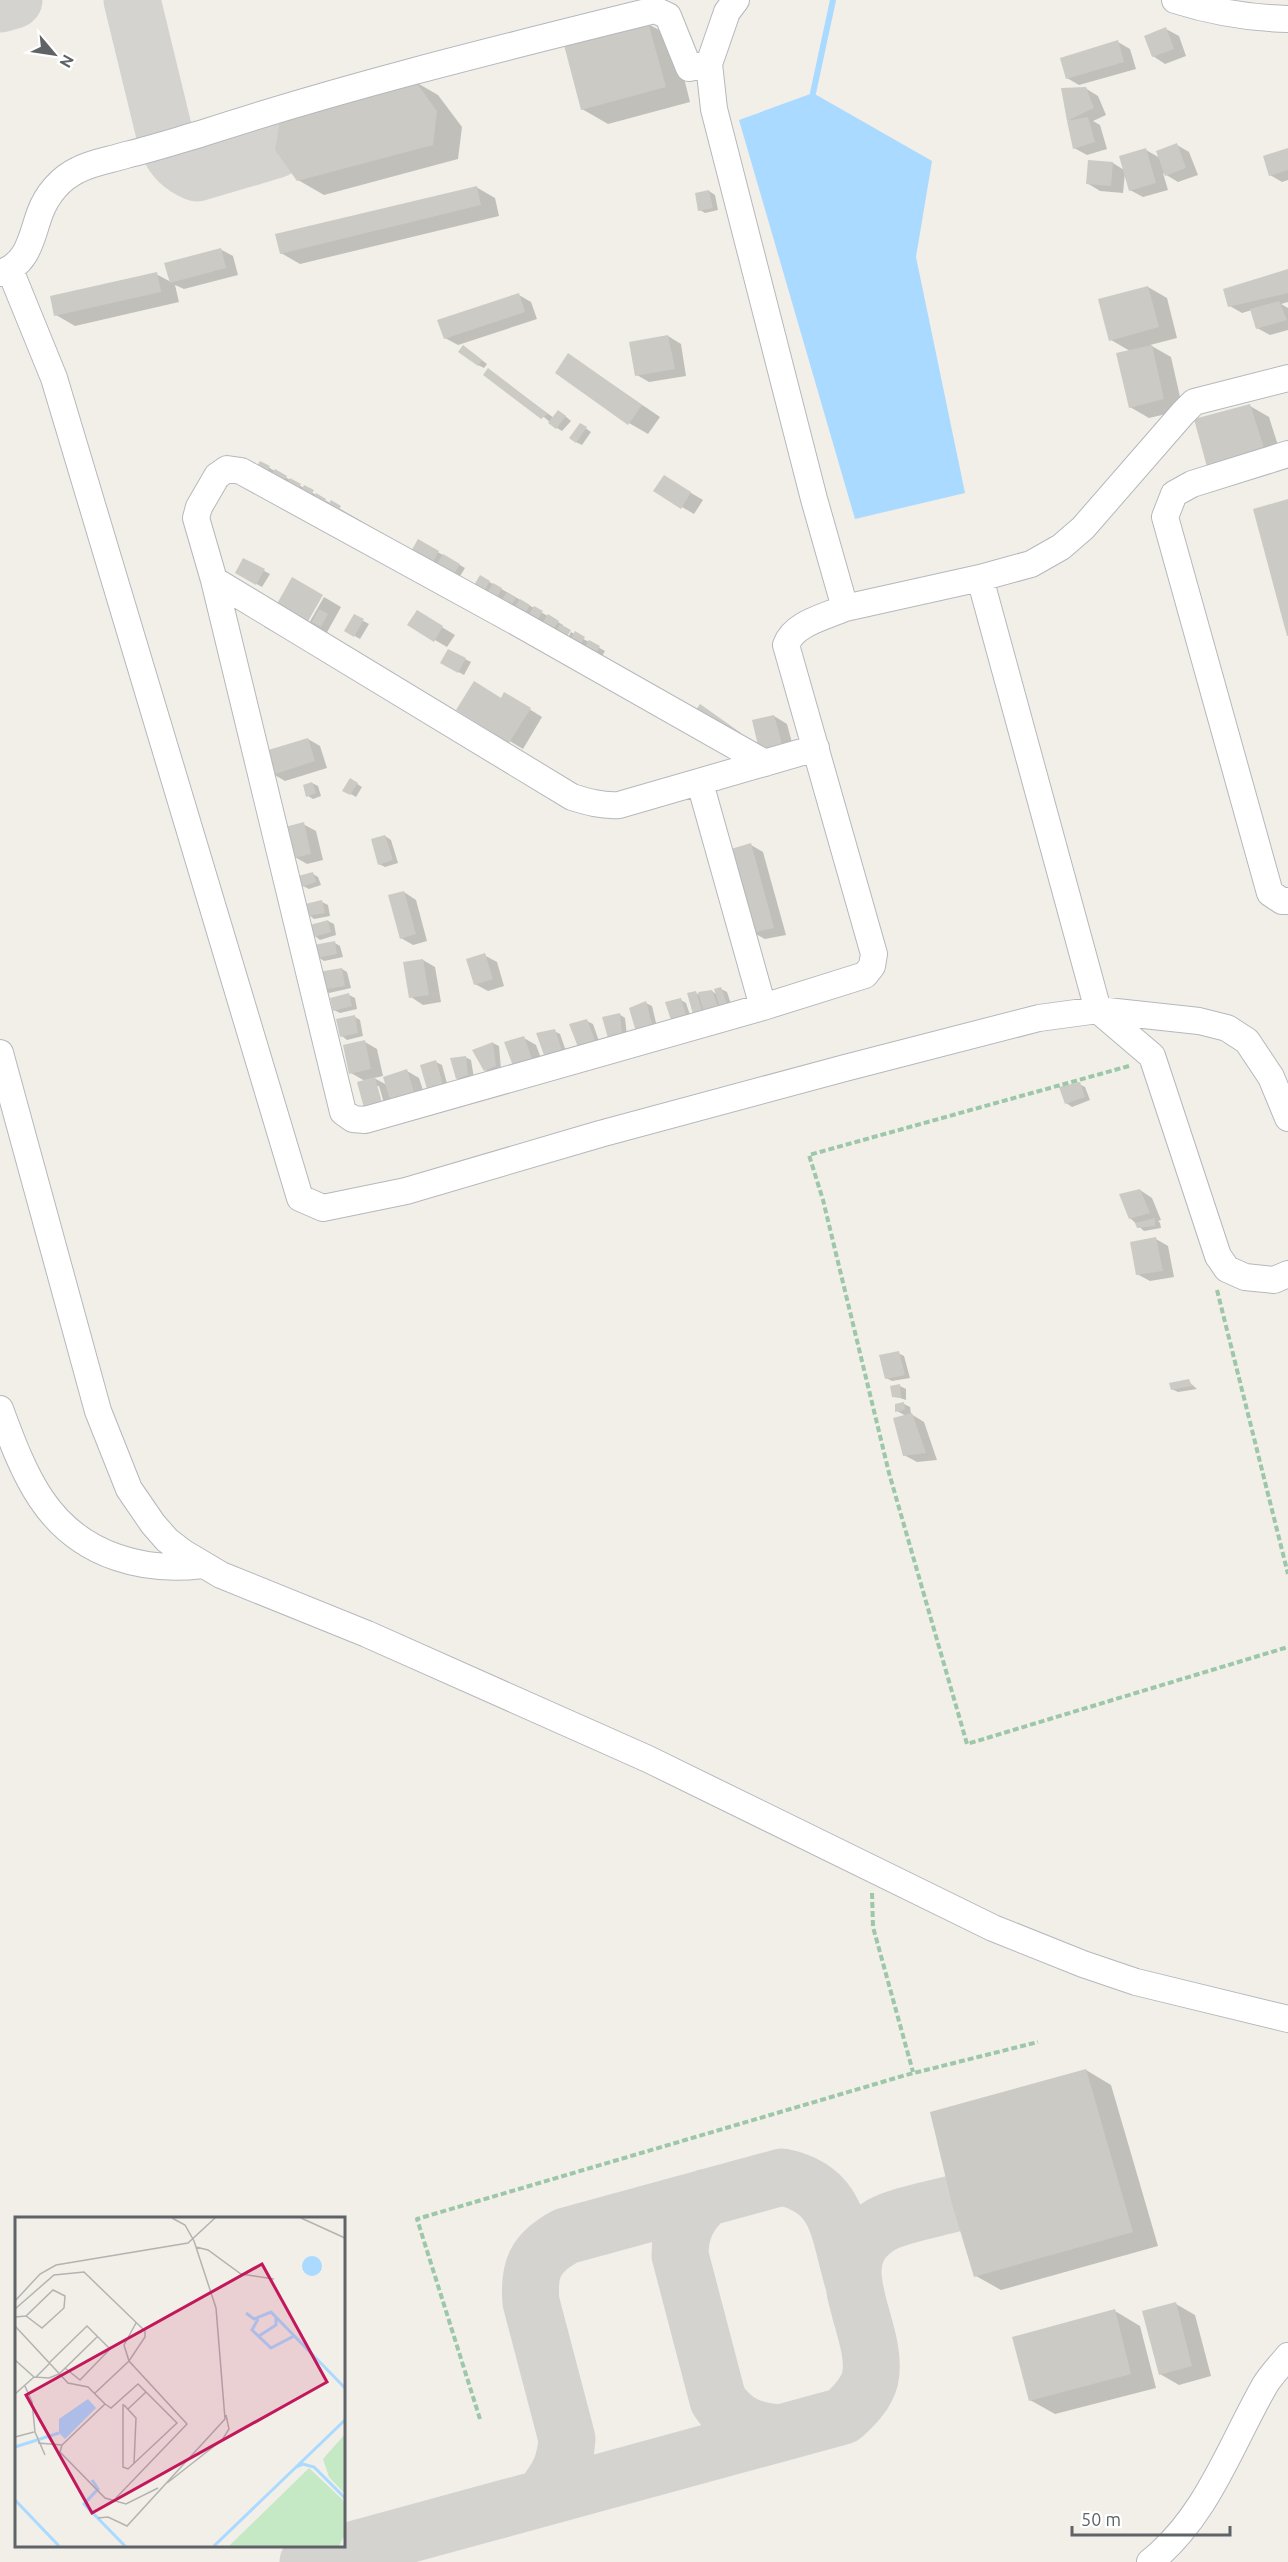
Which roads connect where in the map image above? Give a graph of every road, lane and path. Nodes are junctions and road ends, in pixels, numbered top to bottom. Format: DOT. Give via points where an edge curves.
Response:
graph roads {
  1 [pos="736,0"];
  2 [pos="1175,0"];
  3 [pos="1288,19"];
  4 [pos="709,64"];
  5 [pos="5,272"];
  6 [pos="1288,378"];
  7 [pos="1288,454"];
  8 [pos="980,578"];
  9 [pos="214,580"];
  10 [pos="845,608"];
  11 [pos="816,748"];
  12 [pos="765,763"];
  13 [pos="700,783"];
  14 [pos="1288,901"];
  15 [pos="763,1006"];
  16 [pos="1098,1010"];
  17 [pos="0,1053"];
  18 [pos="1137,1064"];
  19 [pos="1288,1118"];
  20 [pos="1288,1275"];
  21 [pos="1215,1283"];
  22 [pos="0,1409"];
  23 [pos="202,1565"];
  24 [pos="1288,1574"];
  25 [pos="1288,1647"];
  26 [pos="875,1869"];
  27 [pos="1288,2019"];
  28 [pos="1038,2042"];
  29 [pos="913,2073"];
  30 [pos="1288,2356"];
  31 [pos="480,2419"];
  32 [pos="1150,2562"];
  1 -- 4 [label="lane" via="727,12"];
  2 -- 3 [label="lane" via="1249,18"];
  4 -- 5 [label="lane" via="689,68 668,16 655,9 278,109 70,174 45,201 20,262"];
  4 -- 10 [label="lane" via="717,121"];
  5 -- 16 [label="lane" via="54,378 300,1198 323,1208 406,1191 845,1068 1040,1018"];
  6 -- 8 [label="lane" via="1194,402 1083,528 1061,547 1031,564"];
  7 -- 14 [label="lane" via="1192,484 1174,495 1165,517 1270,894 1282,902"];
  8 -- 10 [label="lane"];
  8 -- 16 [label="lane"];
  9 -- 12 [label="lane" via="196,519 199,507 217,476 227,469 242,471"];
  9 -- 13 [label="lane" via="572,797 603,806"];
  9 -- 15 [label="lane" via="343,1112 353,1119 365,1120"];
  10 -- 11 [label="lane" via="798,629 786,645"];
  11 -- 12 [label="lane"];
  11 -- 15 [label="lane" via="874,954 872,966 864,975"];
  12 -- 13 [label="lane"];
  13 -- 15 [label="lane"];
  16 -- 19 [label="lane" via="1227,1028 1247,1041 1272,1077"];
  16 -- 20 [label="lane" via="1152,1056 1218,1256 1227,1269 1245,1277 1274,1280"];
  17 -- 23 [label="lane" via="98,1411 129,1489 153,1524"];
  18 -- 25 [label="path" via="809,1155 889,1473 968,1744"];
  21 -- 24 [label="path"];
  22 -- 23 [label="lane" via="40,1496 67,1531 98,1551 131,1562 162,1568"];
  23 -- 26 [label="lane" via="648,1759"];
  26 -- 27 [label="lane" via="993,1928 1083,1964 1136,1982"];
  26 -- 29 [label="path" via="870,1908 873,1927"];
  28 -- 29 [label="path"];
  29 -- 31 [label="path" via="417,2219"];
  30 -- 32 [label="lane" via="1266,2384 1205,2500 1166,2550"];
}
